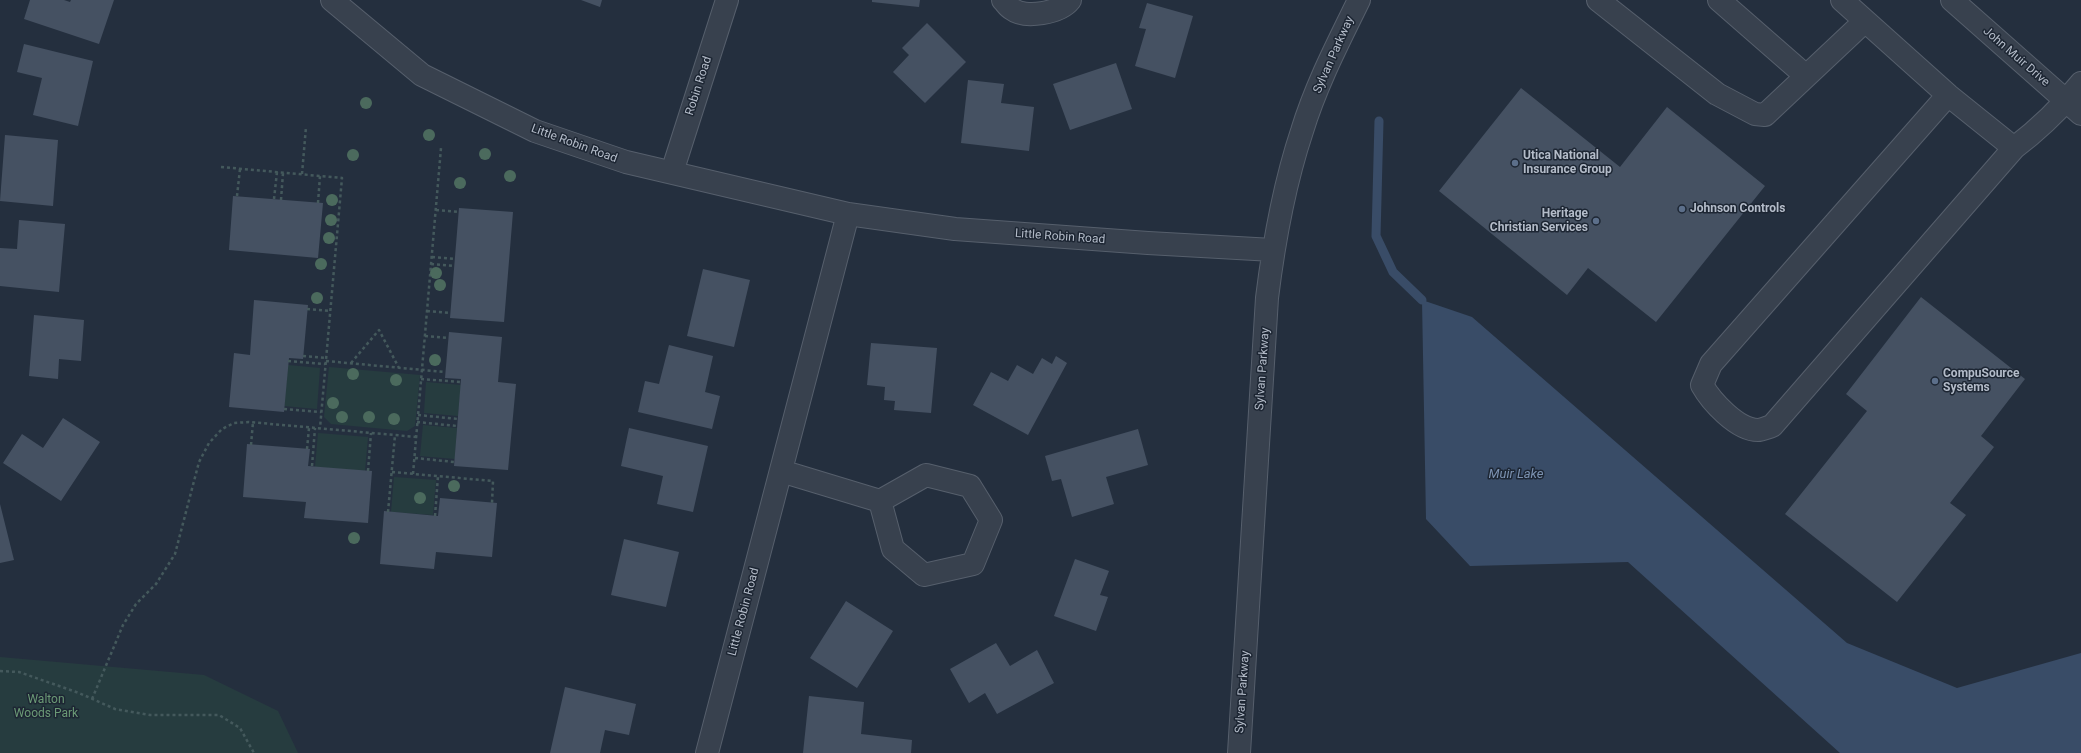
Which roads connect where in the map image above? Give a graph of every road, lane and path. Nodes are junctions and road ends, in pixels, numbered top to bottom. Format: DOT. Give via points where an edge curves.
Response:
graph roads {
  1 [pos="332,0"];
  2 [pos="727,0"];
  3 [pos="1003,0"];
  4 [pos="1070,0"];
  5 [pos="1359,0"];
  6 [pos="1598,0"];
  7 [pos="1719,0"];
  8 [pos="1842,0"];
  9 [pos="1952,0"];
  10 [pos="1865,21"];
  11 [pos="1806,76"];
  12 [pos="2081,83"];
  13 [pos="1948,95"];
  14 [pos="2074,108"];
  15 [pos="306,127"];
  16 [pos="441,148"];
  17 [pos="2014,148"];
  18 [pos="221,167"];
  19 [pos="240,169"];
  20 [pos="277,172"];
  21 [pos="672,172"];
  22 [pos="283,173"];
  23 [pos="302,174"];
  24 [pos="320,176"];
  25 [pos="237,196"];
  26 [pos="274,199"];
  27 [pos="281,200"];
  28 [pos="318,203"];
  29 [pos="436,210"];
  30 [pos="459,212"];
  31 [pos="848,214"];
  32 [pos="1273,250"];
  33 [pos="432,257"];
  34 [pos="455,259"];
  35 [pos="431,264"];
  36 [pos="454,266"];
  37 [pos="308,309"];
  38 [pos="330,311"];
  39 [pos="427,311"];
  40 [pos="450,313"];
  41 [pos="425,336"];
  42 [pos="448,338"];
  43 [pos="303,356"];
  44 [pos="288,361"];
  45 [pos="326,361"];
  46 [pos="350,364"];
  47 [pos="400,368"];
  48 [pos="422,370"];
  49 [pos="446,372"];
  50 [pos="421,379"];
  51 [pos="461,382"];
  52 [pos="284,409"];
  53 [pos="321,412"];
  54 [pos="418,415"];
  55 [pos="458,419"];
  56 [pos="253,422"];
  57 [pos="417,422"];
  58 [pos="457,426"];
  59 [pos="309,427"];
  60 [pos="315,428"];
  61 [pos="320,428"];
  62 [pos="371,433"];
  63 [pos="395,435"];
  64 [pos="417,437"];
  65 [pos="251,445"];
  66 [pos="307,449"];
  67 [pos="415,458"];
  68 [pos="454,462"];
  69 [pos="312,466"];
  70 [pos="368,471"];
  71 [pos="781,471"];
  72 [pos="392,472"];
  73 [pos="413,474"];
  74 [pos="438,476"];
  75 [pos="880,501"];
  76 [pos="492,503"];
  77 [pos="388,512"];
  78 [pos="435,516"];
  79 [pos="0,671"];
  80 [pos="92,699"];
  81 [pos="254,753"];
  82 [pos="707,753"];
  83 [pos="1240,753"];
  1 -- 21 [label="street, Little Robin Road" via="422,75 535,131 603,156"];
  2 -- 21 [label="street, Robin Road"];
  3 -- 4 [label="street" via="1012,10 1033,15 1051,11"];
  5 -- 32 [label="street, Sylvan Parkway" via="1329,61 1302,130 1282,202"];
  6 -- 11 [label="street" via="1717,94 1755,114 1765,114"];
  7 -- 11 [label="street"];
  8 -- 10 [label="street"];
  9 -- 14 [label="street, John Muir Drive"];
  10 -- 11 [label="street"];
  10 -- 13 [label="street"];
  12 -- 14 [label="street"];
  13 -- 17 [label="street"];
  13 -- 17 [label="street" via="1711,364 1702,385 1711,400 1727,414 1744,427 1758,430 1772,426"];
  14 -- 17 [label="street"];
  15 -- 23 [label="path"];
  16 -- 29 [label="path"];
  18 -- 19 [label="path"];
  19 -- 20 [label="path"];
  19 -- 25 [label="path"];
  20 -- 22 [label="path"];
  20 -- 26 [label="path"];
  21 -- 31 [label="street, Little Robin Road"];
  22 -- 23 [label="path"];
  22 -- 27 [label="path"];
  23 -- 24 [label="path"];
  24 -- 28 [label="path"];
  24 -- 38 [label="path" via="342,178"];
  29 -- 30 [label="path"];
  29 -- 33 [label="path"];
  31 -- 32 [label="street, Little Robin Road" via="955,229 1148,244"];
  31 -- 71 [label="street, Little Robin Road"];
  32 -- 83 [label="street, Sylvan Parkway" via="1267,298"];
  33 -- 34 [label="path"];
  33 -- 35 [label="path"];
  35 -- 36 [label="path"];
  35 -- 39 [label="path"];
  37 -- 38 [label="path"];
  38 -- 45 [label="path"];
  39 -- 40 [label="path"];
  39 -- 41 [label="path"];
  41 -- 42 [label="path"];
  41 -- 48 [label="path"];
  43 -- 45 [label="path"];
  44 -- 45 [label="path"];
  45 -- 46 [label="path"];
  45 -- 53 [label="path"];
  46 -- 47 [label="path"];
  46 -- 47 [label="path" via="379,330"];
  47 -- 48 [label="path"];
  48 -- 49 [label="path"];
  48 -- 50 [label="path"];
  50 -- 51 [label="path"];
  50 -- 54 [label="path"];
  52 -- 53 [label="path"];
  53 -- 61 [label="path"];
  54 -- 55 [label="path"];
  54 -- 57 [label="path"];
  56 -- 59 [label="path"];
  56 -- 65 [label="path"];
  56 -- 80 [label="path" via="234,423 222,429 209,443 199,462 175,554 156,584 136,604 123,625"];
  57 -- 58 [label="path"];
  57 -- 64 [label="path"];
  59 -- 60 [label="path"];
  59 -- 66 [label="path"];
  60 -- 61 [label="path"];
  60 -- 69 [label="path"];
  61 -- 62 [label="path"];
  62 -- 63 [label="path"];
  62 -- 70 [label="path"];
  63 -- 64 [label="path"];
  63 -- 72 [label="path"];
  64 -- 67 [label="path"];
  67 -- 68 [label="path"];
  67 -- 73 [label="path"];
  71 -- 75 [label="street"];
  71 -- 82 [label="street, Little Robin Road"];
  72 -- 73 [label="path"];
  72 -- 77 [label="path"];
  73 -- 74 [label="path"];
  74 -- 76 [label="path" via="493,481"];
  74 -- 78 [label="path"];
  75 -- 75 [label="street" via="893,549 924,575 973,564 991,520 970,486 926,475"];
  79 -- 80 [label="path" via="19,672"];
  80 -- 81 [label="path" via="115,709 150,715 218,715 240,728"];
}
